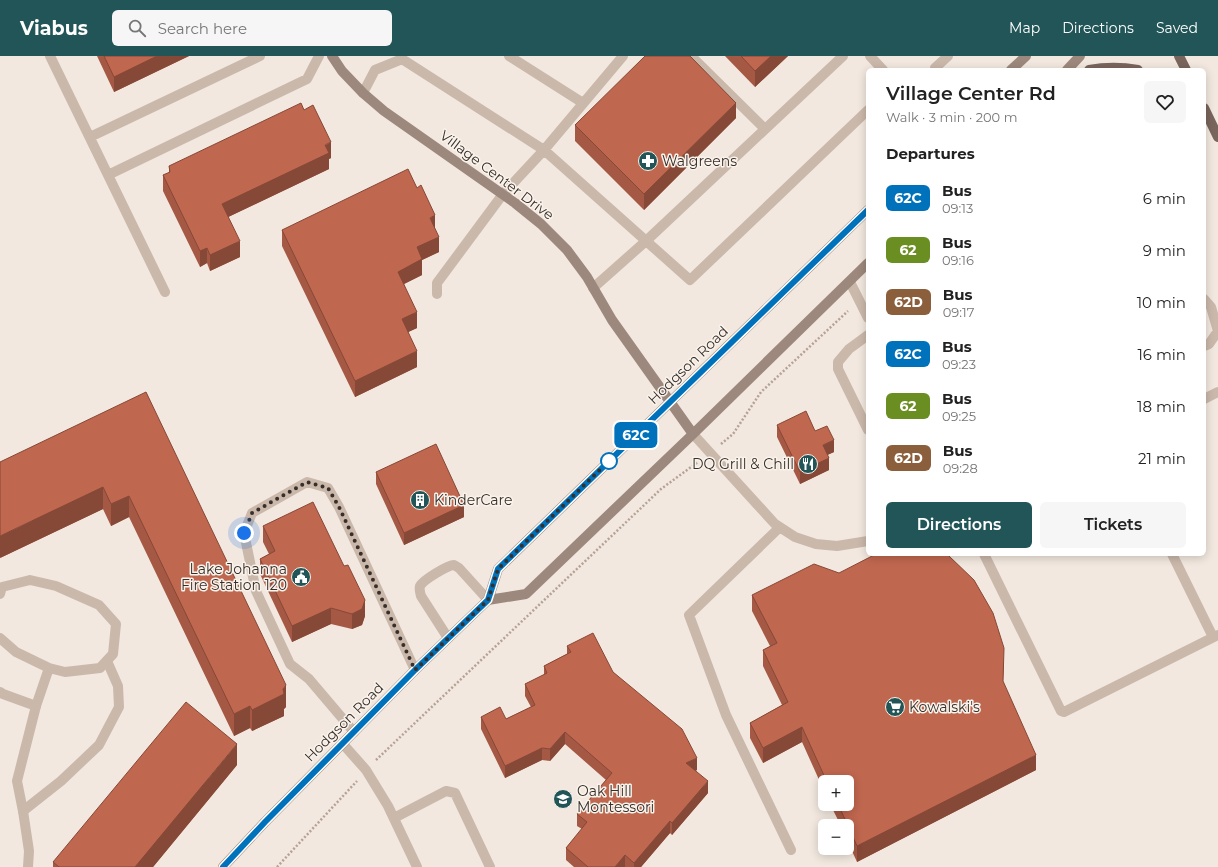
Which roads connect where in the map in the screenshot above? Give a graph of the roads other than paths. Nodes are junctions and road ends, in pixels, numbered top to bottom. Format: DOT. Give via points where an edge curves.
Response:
graph roads {
  1 [pos="50,56"];
  2 [pos="260,56"];
  3 [pos="319,56"];
  4 [pos="332,56"];
  5 [pos="509,56"];
  6 [pos="623,56"];
  7 [pos="692,56"];
  8 [pos="843,56"];
  9 [pos="870,56"];
  10 [pos="948,56"];
  11 [pos="1026,56"];
  12 [pos="1080,56"];
  13 [pos="1179,56"];
  14 [pos="405,57"];
  15 [pos="881,68"];
  16 [pos="935,68"];
  17 [pos="1013,68"];
  18 [pos="1069,68"];
  19 [pos="1100,68"];
  20 [pos="1128,68"];
  21 [pos="1185,68"];
  22 [pos="363,93"];
  23 [pos="583,103"];
  24 [pos="866,112"];
  25 [pos="1206,114"];
  26 [pos="765,129"];
  27 [pos="90,137"];
  28 [pos="1218,137"];
  29 [pos="544,150"];
  30 [pos="108,175"];
  31 [pos="503,194"];
  32 [pos="866,212"];
  33 [pos="646,241"];
  34 [pos="866,265"];
  35 [pos="850,282"];
  36 [pos="593,288"];
  37 [pos="165,292"];
  38 [pos="437,294"];
  39 [pos="1206,302"];
  40 [pos="866,314"];
  41 [pos="1218,331"];
  42 [pos="866,336"];
  43 [pos="1206,345"];
  44 [pos="1218,392"];
  45 [pos="1206,398"];
  46 [pos="670,402"];
  47 [pos="866,426"];
  48 [pos="694,434"];
  49 [pos="780,527"];
  50 [pos="866,541"];
  51 [pos="985,556"];
  52 [pos="1173,556"];
  53 [pos="0,594"];
  54 [pos="488,600"];
  55 [pos="1216,636"];
  56 [pos="0,638"];
  57 [pos="448,638"];
  58 [pos="107,661"];
  59 [pos="49,668"];
  60 [pos="415,670"];
  61 [pos="0,692"];
  62 [pos="36,706"];
  63 [pos="354,732"];
  64 [pos="343,744"];
  65 [pos="23,811"];
  66 [pos="394,818"];
  67 [pos="791,850"];
  68 [pos="28,867"];
  69 [pos="223,867"];
  70 [pos="417,867"];
  71 [pos="490,867"];
  1 -- 27 [label="street"];
  2 -- 27 [label="street"];
  3 -- 30 [label="street" via="307,79"];
  4 -- 22 [label="main road, Village Center Drive"];
  5 -- 23 [label="street"];
  6 -- 23 [label="street"];
  7 -- 26 [label="street"];
  8 -- 26 [label="street"];
  9 -- 15 [label="street"];
  10 -- 16 [label="street"];
  11 -- 17 [label="main road"];
  12 -- 18 [label="main road"];
  13 -- 21 [label="main road"];
  14 -- 22 [label="street" via="375,70"];
  14 -- 29 [label="street"];
  19 -- 20 [label="main road"];
  22 -- 31 [label="main road, Village Center Drive" via="384,111"];
  23 -- 29 [label="street"];
  24 -- 33 [label="street" via="690,280"];
  25 -- 28 [label="main road"];
  26 -- 33 [label="street"];
  27 -- 30 [label="street"];
  29 -- 31 [label="street"];
  29 -- 33 [label="street"];
  30 -- 37 [label="street"];
  31 -- 36 [label="main road, Village Center Drive" via="541,224 567,250"];
  31 -- 38 [label="street" via="437,283"];
  32 -- 46 [label="main road, Hodgson Road"];
  33 -- 36 [label="street"];
  34 -- 35 [label="main road"];
  35 -- 40 [label="street"];
  35 -- 48 [label="main road"];
  36 -- 46 [label="main road, Village Center Drive" via="612,320"];
  39 -- 41 [label="street" via="1211,308"];
  41 -- 43 [label="street"];
  42 -- 47 [label="street" via="849,348 838,362 838,369"];
  44 -- 45 [label="street"];
  46 -- 48 [label="main road, Village Center Drive"];
  46 -- 54 [label="main road, Hodgson Road" via="498,569"];
  48 -- 49 [label="street"];
  48 -- 54 [label="main road" via="526,594"];
  49 -- 50 [label="street" via="796,537 816,544 837,546"];
  49 -- 67 [label="street" via="689,615 726,716"];
  51 -- 55 [label="street" via="1064,712"];
  52 -- 55 [label="street"];
  53 -- 58 [label="street" via="2,587 30,580 56,586 98,605 116,624 113,654"];
  54 -- 57 [label="main road, Hodgson Road"];
  54 -- 57 [label="street" via="454,565 448,566 422,583 421,596"];
  56 -- 59 [label="street" via="16,652"];
  57 -- 60 [label="main road, Hodgson Road"];
  58 -- 59 [label="street" via="100,668 65,672"];
  58 -- 65 [label="street" via="118,686 119,707 103,739 61,781"];
  59 -- 62 [label="street"];
  60 -- 63 [label="main road, Hodgson Road"];
  60 -- 63 [label="street" via="328,488 307,482 252,513 244,533 256,591 290,664 309,679"];
  61 -- 62 [label="street"];
  62 -- 65 [label="street" via="17,781"];
  63 -- 64 [label="main road, Hodgson Road"];
  64 -- 66 [label="street" via="366,770"];
  64 -- 69 [label="main road, Hodgson Road"];
  65 -- 68 [label="street" via="29,851"];
  66 -- 70 [label="street"];
  66 -- 71 [label="street" via="446,791 455,793"];
}
